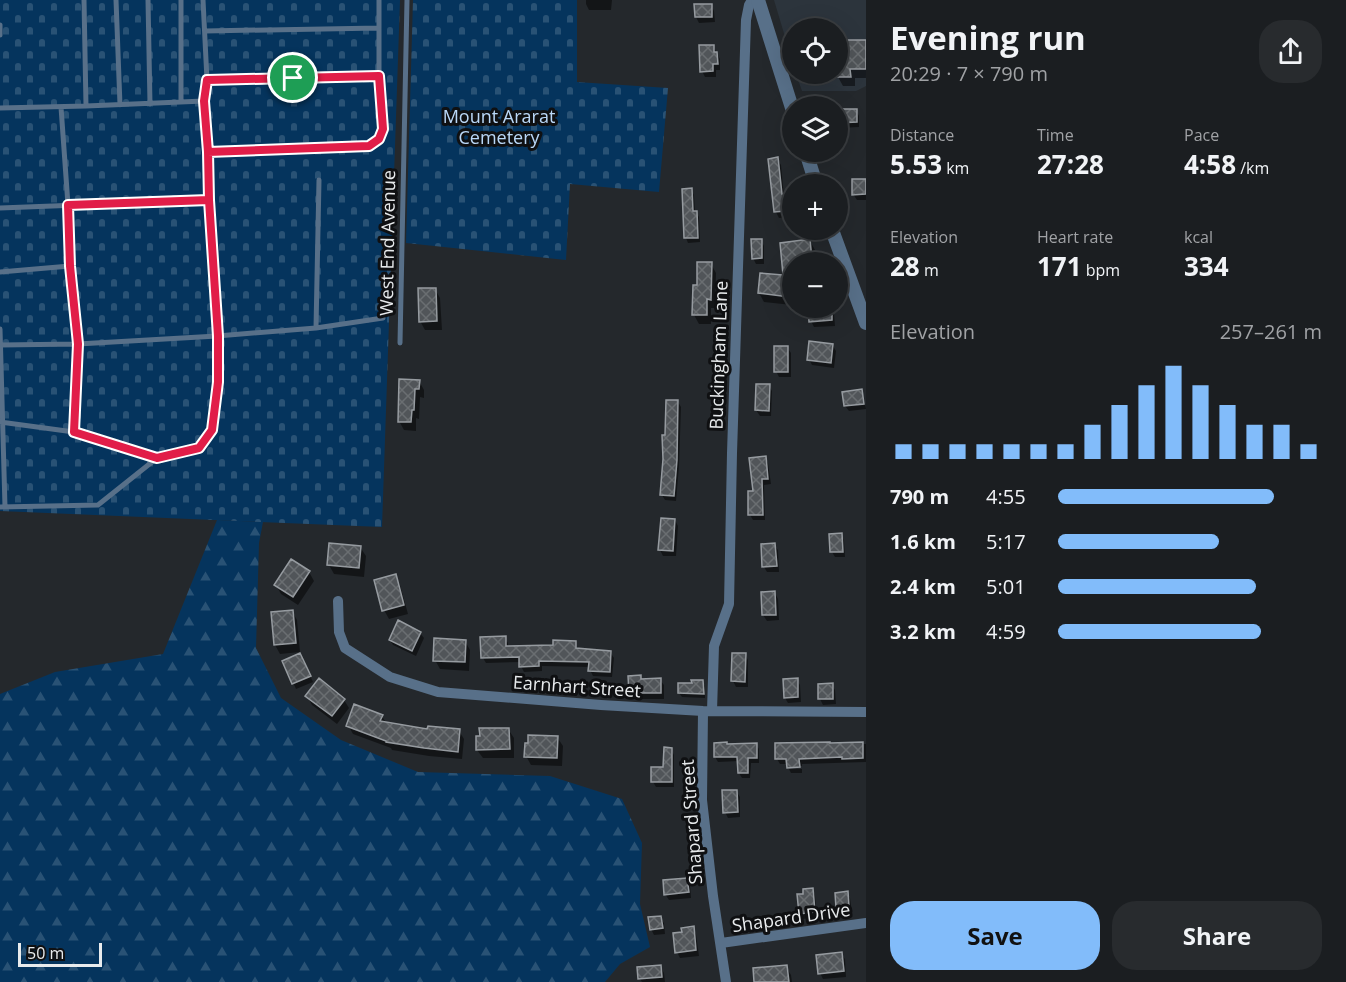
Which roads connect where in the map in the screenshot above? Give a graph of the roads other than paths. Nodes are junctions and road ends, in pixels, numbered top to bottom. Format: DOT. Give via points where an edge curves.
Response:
graph roads {
  1 [pos="84,0"];
  2 [pos="116,0"];
  3 [pos="148,0"];
  4 [pos="181,0"];
  5 [pos="203,0"];
  6 [pos="380,0"];
  7 [pos="406,0"];
  8 [pos="752,0"];
  9 [pos="758,0"];
  10 [pos="0,25"];
  11 [pos="379,27"];
  12 [pos="0,30"];
  13 [pos="205,31"];
  14 [pos="0,35"];
  15 [pos="379,76"];
  16 [pos="207,80"];
  17 [pos="788,96"];
  18 [pos="204,101"];
  19 [pos="181,102"];
  20 [pos="150,104"];
  21 [pos="120,105"];
  22 [pos="86,106"];
  23 [pos="61,107"];
  24 [pos="0,108"];
  25 [pos="208,152"];
  26 [pos="319,180"];
  27 [pos="209,200"];
  28 [pos="68,205"];
  29 [pos="0,208"];
  30 [pos="836,240"];
  31 [pos="70,266"];
  32 [pos="0,272"];
  33 [pos="383,318"];
  34 [pos="866,323"];
  35 [pos="316,328"];
  36 [pos="0,330"];
  37 [pos="218,336"];
  38 [pos="400,343"];
  39 [pos="78,344"];
  40 [pos="0,345"];
  41 [pos="1,422"];
  42 [pos="74,432"];
  43 [pos="157,458"];
  44 [pos="2,507"];
  45 [pos="338,601"];
  46 [pos="707,711"];
  47 [pos="866,712"];
  48 [pos="866,923"];
  49 [pos="721,943"];
  50 [pos="726,982"];
  1 -- 22 [label="lane"];
  2 -- 21 [label="lane"];
  3 -- 20 [label="lane"];
  4 -- 19 [label="lane"];
  5 -- 13 [label="lane"];
  6 -- 11 [label="lane"];
  7 -- 38 [label="lane, West End Avenue"];
  8 -- 46 [label="street, Buckingham Lane" via="746,20 729,604 714,646"];
  9 -- 17 [label="street"];
  10 -- 12 [label="lane"];
  11 -- 13 [label="lane"];
  11 -- 15 [label="lane"];
  12 -- 14 [label="lane"];
  13 -- 16 [label="lane"];
  15 -- 16 [label="lane"];
  15 -- 25 [label="lane" via="383,129 379,139 369,146"];
  16 -- 18 [label="lane"];
  18 -- 19 [label="lane"];
  18 -- 25 [label="lane"];
  19 -- 20 [label="lane"];
  20 -- 21 [label="lane"];
  21 -- 22 [label="lane"];
  22 -- 23 [label="lane"];
  23 -- 24 [label="lane"];
  23 -- 28 [label="lane"];
  25 -- 27 [label="lane"];
  26 -- 35 [label="lane"];
  27 -- 28 [label="lane"];
  27 -- 37 [label="lane"];
  28 -- 29 [label="lane"];
  28 -- 31 [label="lane"];
  30 -- 34 [label="street"];
  31 -- 32 [label="lane"];
  31 -- 39 [label="lane"];
  33 -- 35 [label="lane"];
  35 -- 37 [label="lane"];
  36 -- 40 [label="lane"];
  37 -- 39 [label="lane"];
  37 -- 43 [label="lane" via="212,430 199,448"];
  39 -- 40 [label="lane"];
  39 -- 42 [label="lane"];
  40 -- 41 [label="lane"];
  41 -- 42 [label="lane"];
  41 -- 44 [label="lane"];
  42 -- 43 [label="lane"];
  43 -- 44 [label="lane" via="98,505"];
  45 -- 46 [label="street, Earnhart Street" via="339,632 345,648 390,677 438,692"];
  46 -- 47 [label="street, Earnhart Street"];
  46 -- 49 [label="street, Shapard Street" via="702,800"];
  48 -- 49 [label="street, Shapard Drive"];
  49 -- 50 [label="street, Shapard Street"];
}
